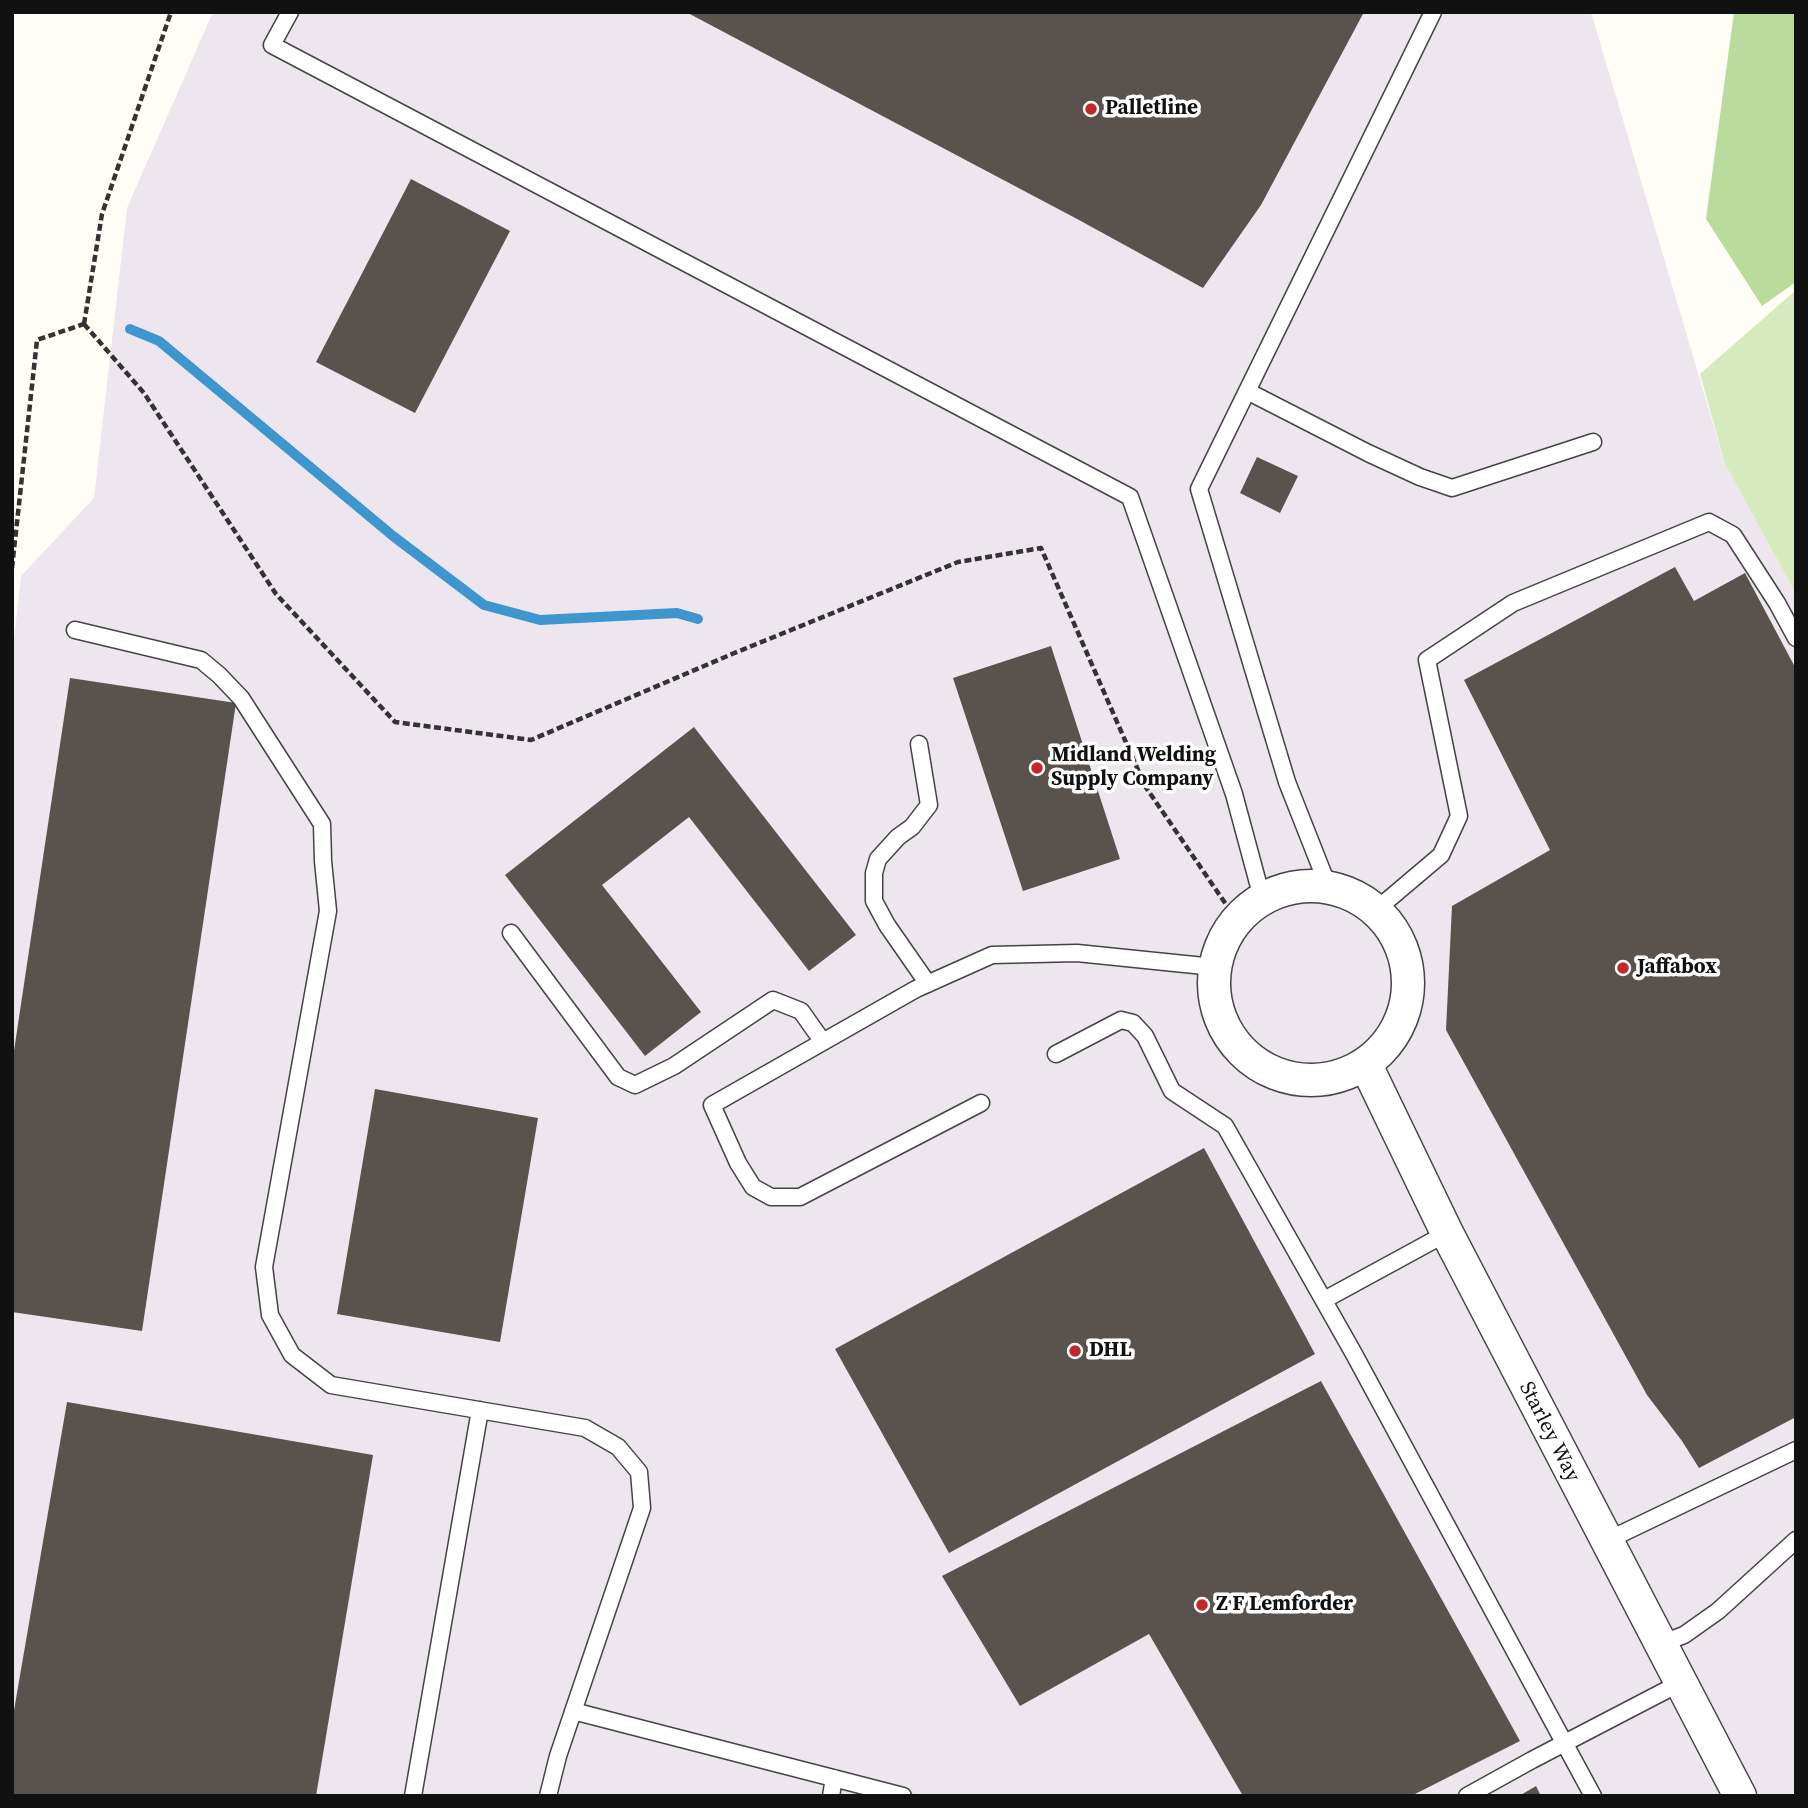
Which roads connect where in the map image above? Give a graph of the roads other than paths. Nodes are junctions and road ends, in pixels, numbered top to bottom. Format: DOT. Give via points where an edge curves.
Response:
graph roads {
  1 [pos="290,12"];
  2 [pos="1433,12"];
  3 [pos="1247,391"];
  4 [pos="1593,442"];
  5 [pos="75,630"];
  6 [pos="1796,638"];
  7 [pos="919,744"];
  8 [pos="1328,886"];
  9 [pos="1262,898"];
  10 [pos="1376,910"];
  11 [pos="510,933"];
  12 [pos="1214,967"];
  13 [pos="928,984"];
  14 [pos="823,1042"];
  15 [pos="1056,1054"];
  16 [pos="1366,1065"];
  17 [pos="981,1103"];
  18 [pos="1447,1233"];
  19 [pos="1324,1300"];
  20 [pos="480,1410"];
  21 [pos="1796,1450"];
  22 [pos="1796,1540"];
  23 [pos="1606,1542"];
  24 [pos="1660,1644"];
  25 [pos="1681,1683"];
  26 [pos="573,1711"];
  27 [pos="1564,1743"];
  28 [pos="834,1778"];
  29 [pos="413,1796"];
  30 [pos="548,1796"];
  31 [pos="831,1796"];
  32 [pos="903,1796"];
  33 [pos="1467,1796"];
  34 [pos="1593,1796"];
  35 [pos="1740,1796"];
  1 -- 9 [label="lane" via="272,45 1130,497 1234,794"];
  2 -- 3 [label="lane"];
  3 -- 4 [label="lane" via="1368,453 1452,488"];
  3 -- 8 [label="lane" via="1199,489 1287,782"];
  5 -- 20 [label="lane" via="201,660 242,698 322,824 328,911 264,1267 270,1315 292,1355 331,1385"];
  6 -- 10 [label="lane" via="1733,535 1709,522 1513,603 1427,660 1459,816 1441,855"];
  7 -- 13 [label="lane" via="929,805 878,859 874,901"];
  8 -- 9 [label="street" via="1293,887"];
  8 -- 10 [label="street"];
  9 -- 12 [label="street" via="1236,919"];
  10 -- 16 [label="street" via="1395,933 1407,965 1408,999 1399,1026 1380,1054"];
  11 -- 14 [label="lane" via="618,1077 635,1085 674,1066 773,1000 801,1012"];
  12 -- 13 [label="lane" via="1077,954 992,956"];
  12 -- 16 [label="street" via="1213,993 1223,1026 1250,1060 1300,1081 1335,1079"];
  13 -- 14 [label="lane"];
  14 -- 17 [label="lane" via="712,1105 753,1187 771,1197 800,1197"];
  15 -- 19 [label="lane" via="1121,1020 1139,1028 1172,1091 1225,1126"];
  16 -- 18 [label="street, Starley Way"];
  18 -- 19 [label="lane"];
  18 -- 23 [label="street, Starley Way"];
  19 -- 27 [label="lane"];
  20 -- 26 [label="lane" via="585,1428 618,1447 639,1472 642,1508"];
  20 -- 29 [label="lane"];
  21 -- 23 [label="lane"];
  22 -- 24 [label="lane" via="1718,1611 1684,1635"];
  23 -- 24 [label="street, Starley Way"];
  24 -- 25 [label="street, Starley Way"];
  25 -- 27 [label="lane"];
  25 -- 35 [label="street, Starley Way"];
  26 -- 28 [label="lane"];
  26 -- 30 [label="lane"];
  27 -- 33 [label="lane"];
  27 -- 34 [label="lane"];
  28 -- 31 [label="lane"];
  28 -- 32 [label="lane"];
}
